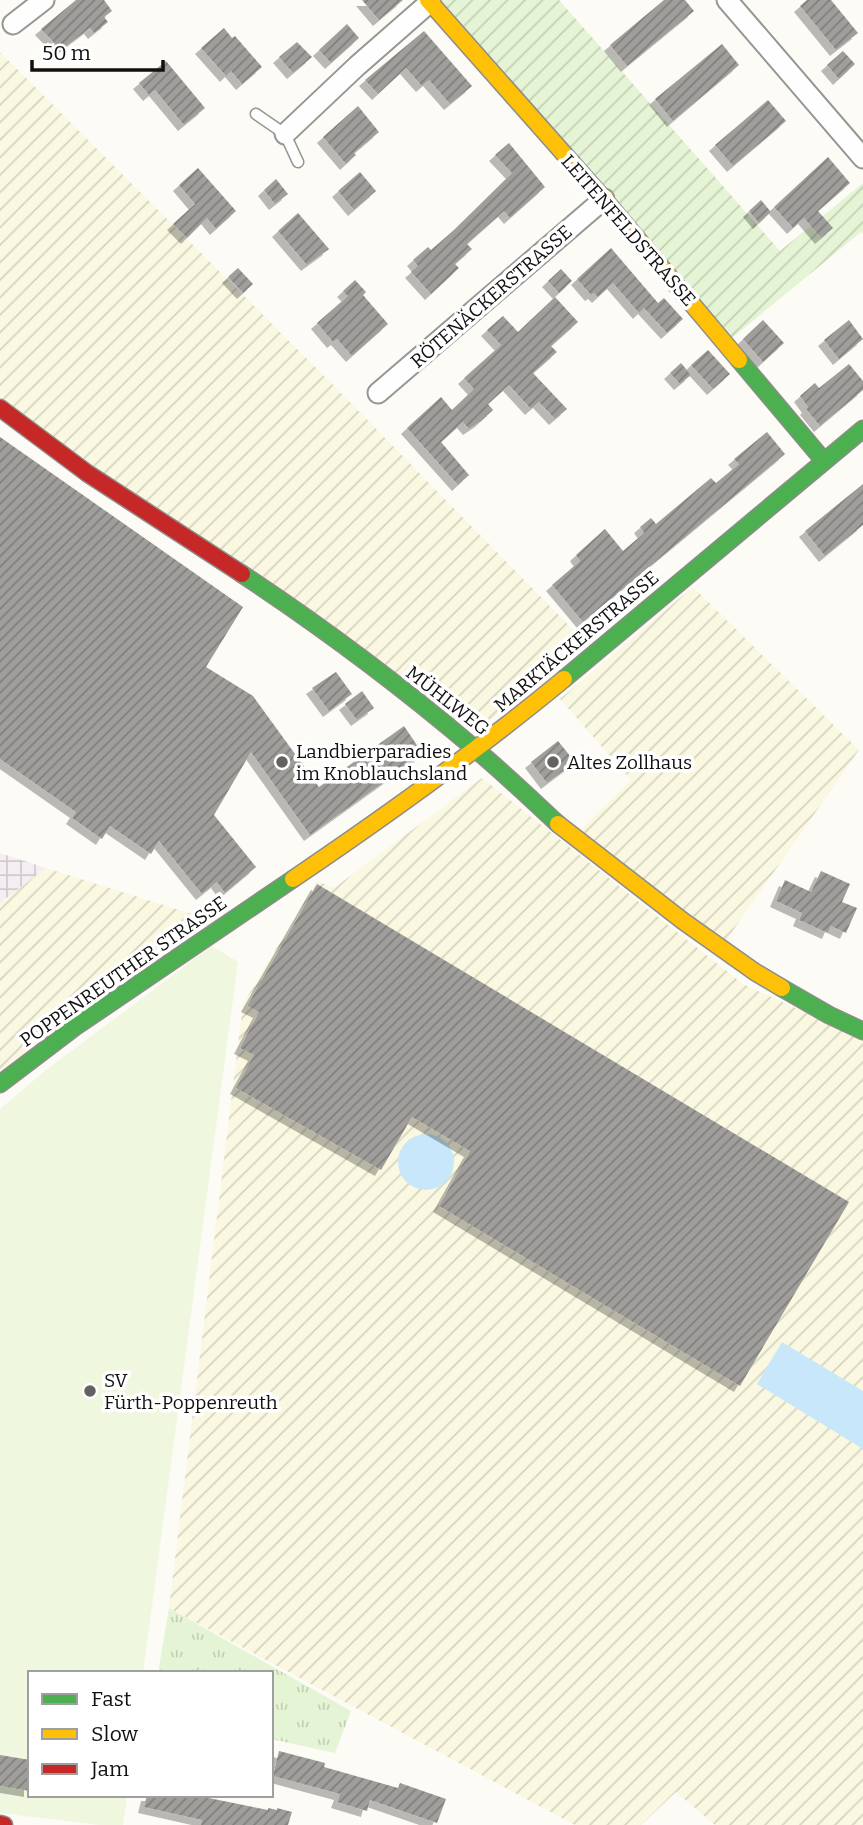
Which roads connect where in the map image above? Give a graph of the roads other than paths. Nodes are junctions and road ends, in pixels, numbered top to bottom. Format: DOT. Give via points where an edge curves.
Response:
graph roads {
  1 [pos="44,0"];
  2 [pos="727,0"];
  3 [pos="429,1"];
  4 [pos="13,24"];
  5 [pos="256,114"];
  6 [pos="285,134"];
  7 [pos="863,158"];
  8 [pos="298,162"];
  9 [pos="604,199"];
  10 [pos="378,393"];
  11 [pos="0,408"];
  12 [pos="863,429"];
  13 [pos="824,461"];
  14 [pos="477,749"];
  15 [pos="271,895"];
  16 [pos="863,1031"];
  17 [pos="0,1084"];
  1 -- 4 [label="street"];
  2 -- 7 [label="street"];
  3 -- 6 [label="street, LEITENFELDSTRASSE"];
  3 -- 9 [label="street, LEITENFELDSTRASSE"];
  5 -- 6 [label="lane"];
  6 -- 8 [label="lane"];
  9 -- 10 [label="street, RÖTENÄCKERSTRASSE"];
  9 -- 13 [label="street, LEITENFELDSTRASSE"];
  11 -- 14 [label="street, MÜHLWEG" via="86,473 275,596"];
  12 -- 13 [label="street, MARKTÄCKERSTRASSE"];
  13 -- 14 [label="street, MARKTÄCKERSTRASSE"];
  14 -- 15 [label="street, MARKTÄCKERSTRASSE"];
  14 -- 16 [label="street, MÜHLWEG" via="570,835 683,921 755,972"];
  15 -- 17 [label="street, POPPENREUTHER STRASSE" via="75,1027"];
}
